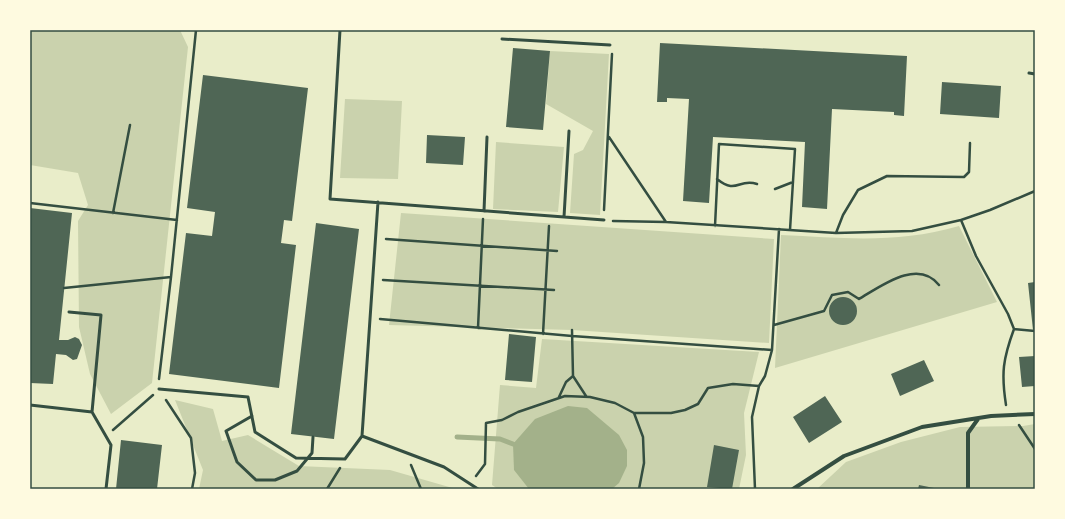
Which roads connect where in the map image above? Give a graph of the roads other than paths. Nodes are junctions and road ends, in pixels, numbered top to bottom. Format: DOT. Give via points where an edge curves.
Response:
graph roads {
  1 [pos="340,30"];
  2 [pos="502,39"];
  3 [pos="610,45"];
  4 [pos="1029,73"];
  5 [pos="1035,74"];
  6 [pos="569,131"];
  7 [pos="487,137"];
  8 [pos="378,202"];
  9 [pos="484,211"];
  10 [pos="564,217"];
  11 [pos="604,220"];
  12 [pos="69,312"];
  13 [pos="159,389"];
  14 [pos="30,405"];
  15 [pos="92,412"];
  16 [pos="1035,414"];
  17 [pos="252,416"];
  18 [pos="978,419"];
  19 [pos="362,436"];
  20 [pos="313,437"];
  21 [pos="106,489"];
  22 [pos="478,489"];
  23 [pos="793,489"];
  24 [pos="968,489"];
  1 -- 8 [label="lane" via="330,199"];
  2 -- 3 [label="lane"];
  4 -- 5 [label="lane"];
  6 -- 10 [label="lane"];
  7 -- 9 [label="lane"];
  8 -- 9 [label="lane"];
  8 -- 19 [label="lane"];
  9 -- 10 [label="lane"];
  10 -- 11 [label="lane"];
  12 -- 15 [label="lane" via="101,316"];
  13 -- 17 [label="lane" via="248,397"];
  14 -- 15 [label="lane"];
  15 -- 21 [label="lane" via="110,445"];
  16 -- 18 [label="street"];
  17 -- 19 [label="lane" via="255,432 296,458 345,459"];
  17 -- 20 [label="lane" via="226,431 237,462 256,480 275,480 297,472 312,453"];
  18 -- 23 [label="street" via="922,427 844,456"];
  18 -- 24 [label="street" via="968,433"];
  19 -- 22 [label="lane" via="444,467"];
}
